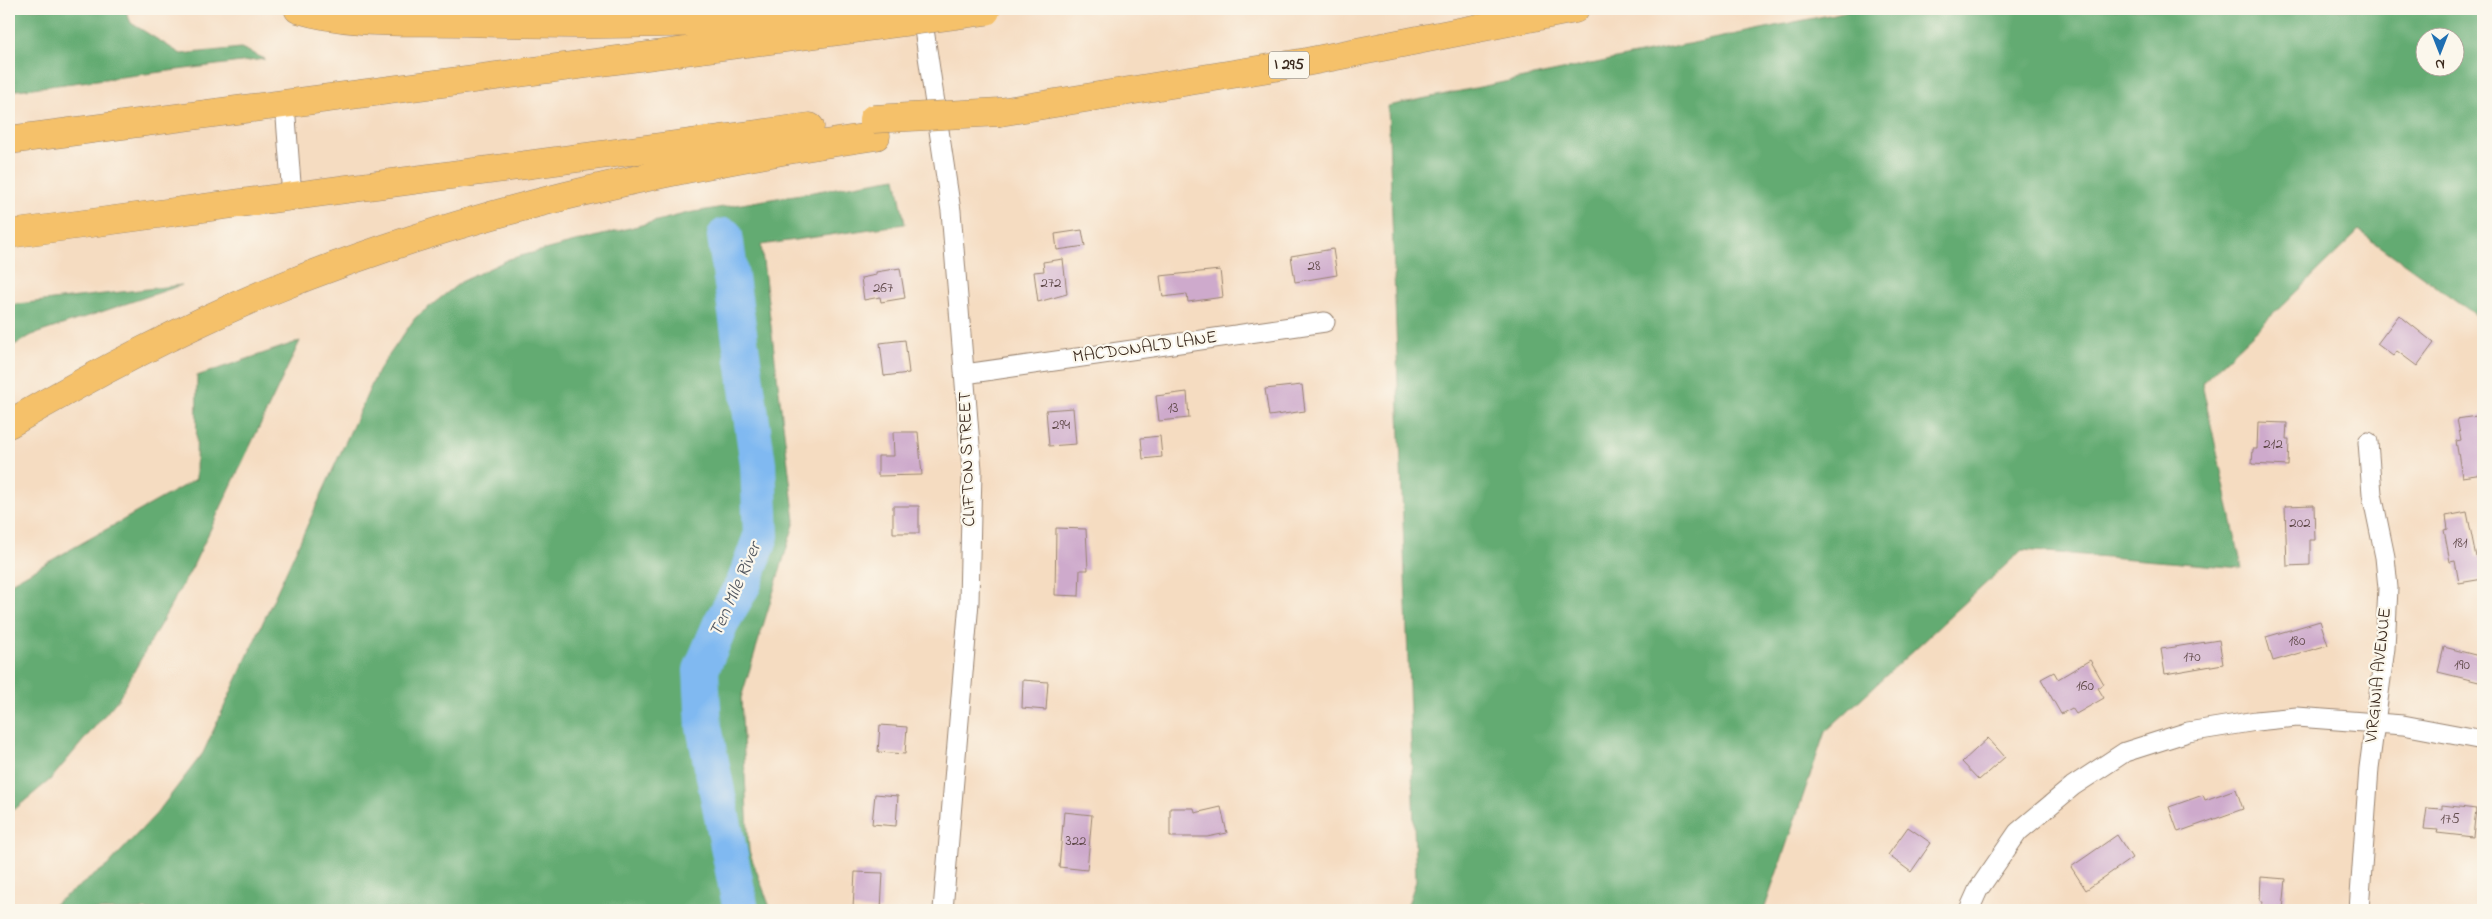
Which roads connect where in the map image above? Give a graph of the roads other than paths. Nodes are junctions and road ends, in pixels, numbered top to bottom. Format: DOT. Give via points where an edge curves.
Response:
graph roads {
  1 [pos="298,9"];
  2 [pos="921,9"];
  3 [pos="1576,9"];
  4 [pos="993,10"];
  5 [pos="857,19"];
  6 [pos="285,105"];
  7 [pos="874,127"];
  8 [pos="9,140"];
  9 [pos="292,196"];
  10 [pos="9,234"];
  11 [pos="1325,322"];
  12 [pos="965,374"];
  13 [pos="9,424"];
  14 [pos="2368,442"];
  15 [pos="2375,723"];
  16 [pos="2483,740"];
  17 [pos="943,910"];
  18 [pos="1969,910"];
  19 [pos="2359,910"];
  1 -- 5 [label="highway" via="358,19 558,23"];
  2 -- 12 [label="street, CLIFTON STREET" via="951,211"];
  3 -- 7 [label="highway, I 295, bridge" via="1306,62 1000,112"];
  4 -- 5 [label="highway, bridge"];
  5 -- 6 [label="highway"];
  6 -- 8 [label="highway"];
  6 -- 9 [label="street"];
  7 -- 9 [label="highway"];
  7 -- 13 [label="highway" via="547,200 406,242 328,269 200,322 70,388"];
  9 -- 10 [label="highway"];
  11 -- 12 [label="street, MACDONALD LANE"];
  12 -- 17 [label="street, CLIFTON STREET" via="972,470 969,602"];
  14 -- 15 [label="street, VIRGINIA AVENUE" via="2372,494 2388,588 2385,648"];
  15 -- 16 [label="street"];
  15 -- 18 [label="street" via="2297,717 2256,721 2188,732 2125,752 2074,786 2018,832 1978,890"];
  15 -- 19 [label="street, VIRGINIA AVENUE"];
}
